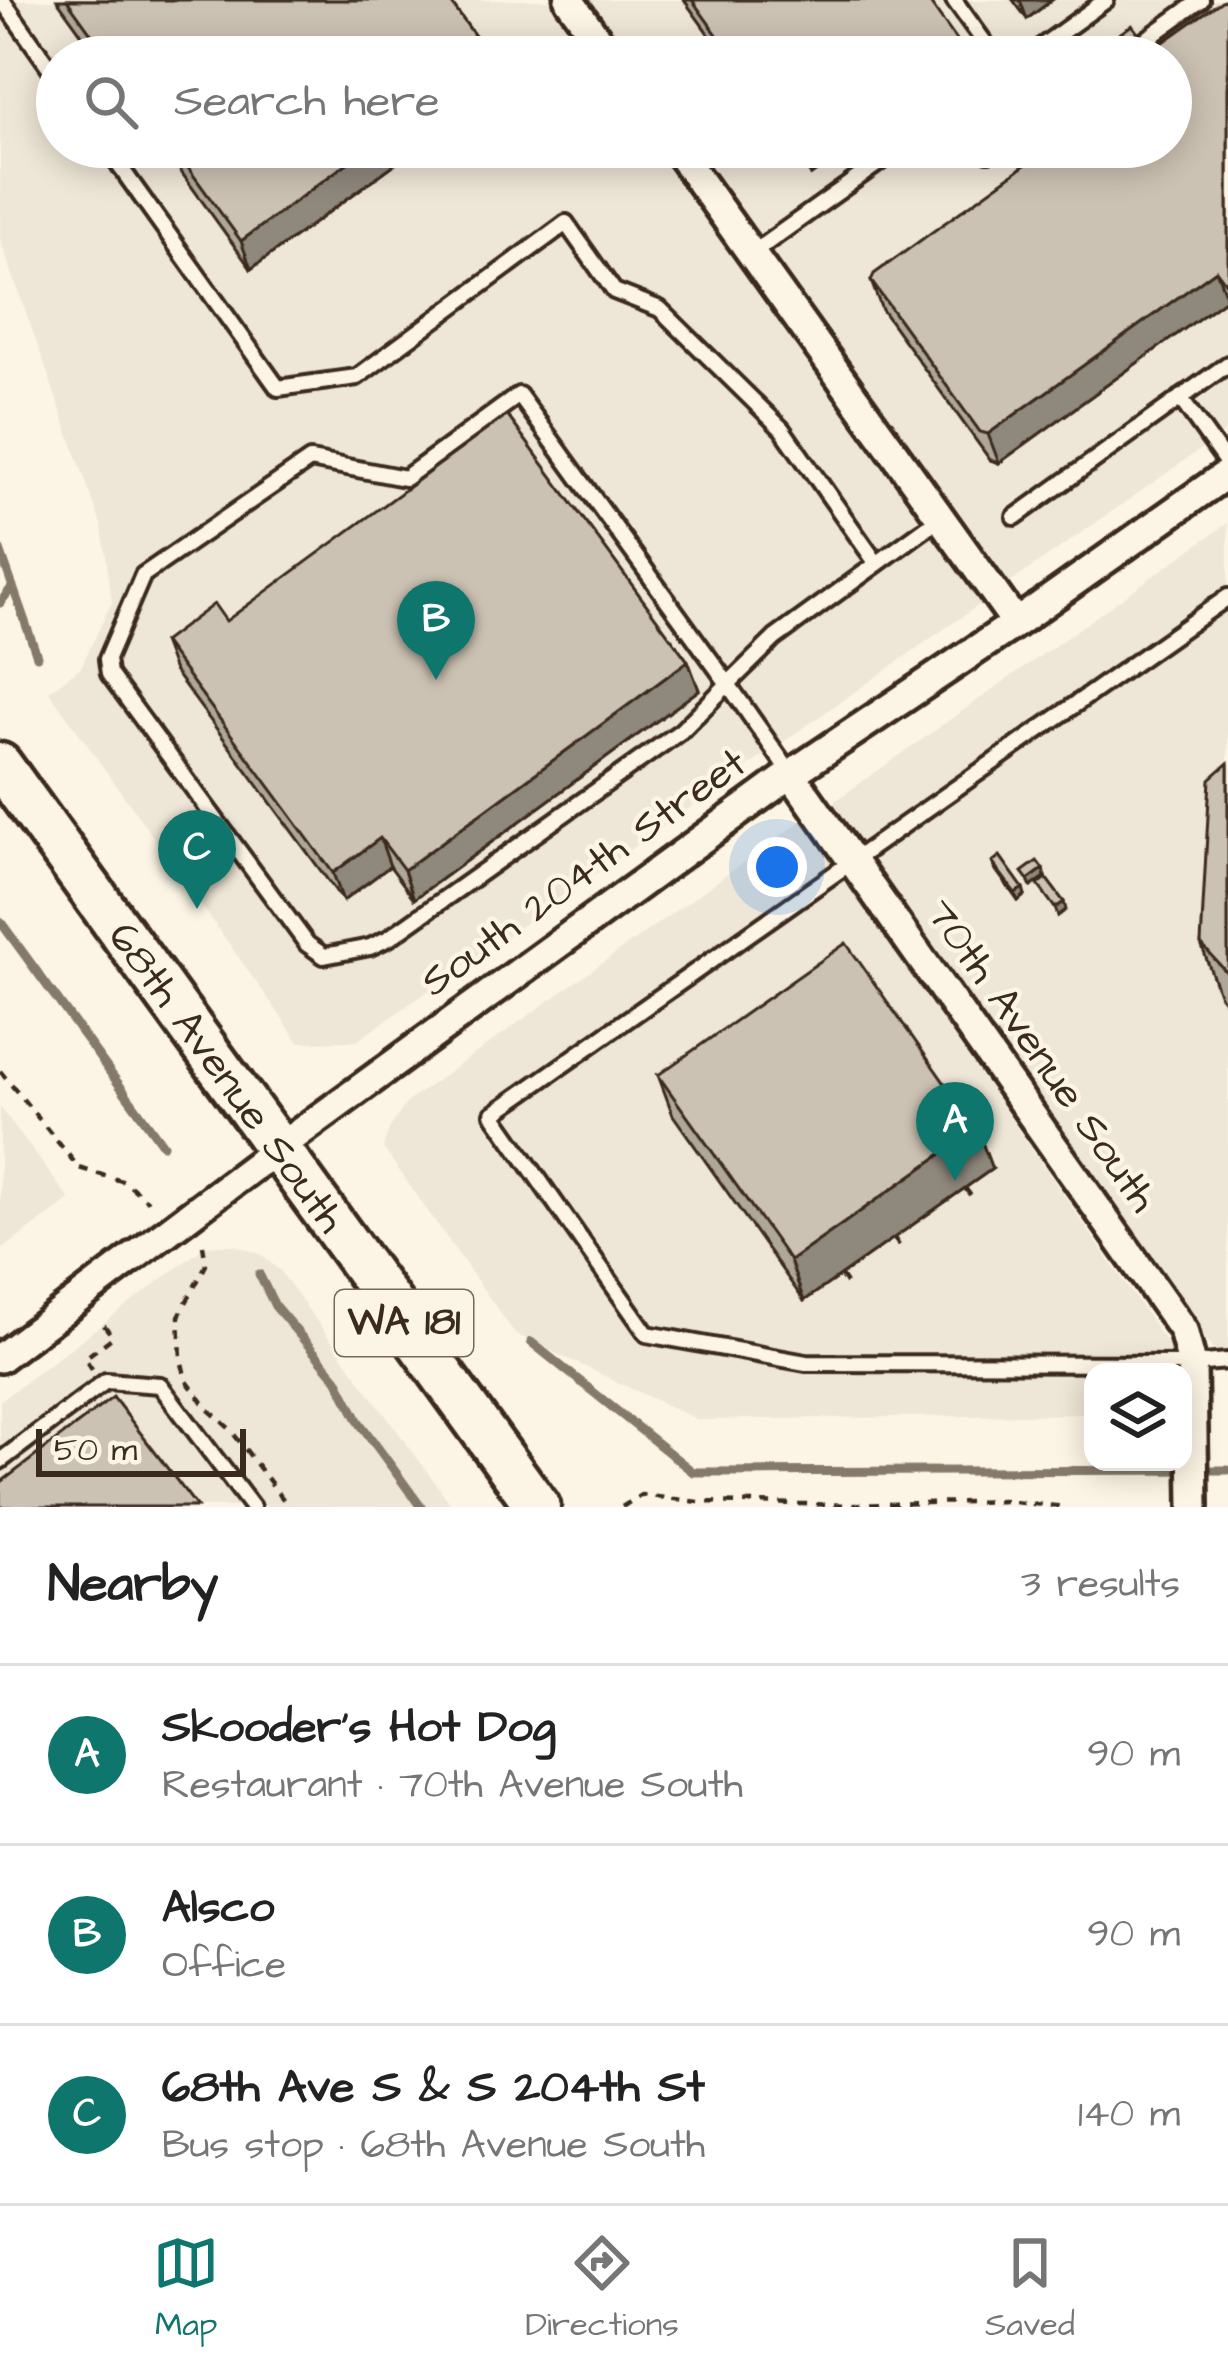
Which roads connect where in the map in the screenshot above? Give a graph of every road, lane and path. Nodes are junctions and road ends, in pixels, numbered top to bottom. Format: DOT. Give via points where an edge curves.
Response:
graph roads {
  1 [pos="2,0"];
  2 [pos="569,0"];
  3 [pos="954,0"];
  4 [pos="1106,0"];
  5 [pos="1202,0"];
  6 [pos="595,36"];
  7 [pos="979,36"];
  8 [pos="1056,36"];
  9 [pos="1151,36"];
  10 [pos="36,48"];
  11 [pos="121,168"];
  12 [pos="689,168"];
  13 [pos="872,168"];
  14 [pos="751,254"];
  15 [pos="1228,364"];
  16 [pos="1180,398"];
  17 [pos="1228,469"];
  18 [pos="1015,517"];
  19 [pos="940,518"];
  20 [pos="877,564"];
  21 [pos="1228,598"];
  22 [pos="1016,623"];
  23 [pos="728,684"];
  24 [pos="0,765"];
  25 [pos="791,774"];
  26 [pos="853,862"];
  27 [pos="0,1070"];
  28 [pos="277,1149"];
  29 [pos="965,1188"];
  30 [pos="974,1200"];
  31 [pos="148,1201"];
  32 [pos="894,1238"];
  33 [pos="202,1245"];
  34 [pos="902,1250"];
  35 [pos="841,1276"];
  36 [pos="849,1288"];
  37 [pos="100,1321"];
  38 [pos="0,1358"];
  39 [pos="1228,1361"];
  40 [pos="1192,1363"];
  41 [pos="1084,1364"];
  42 [pos="1192,1364"];
  43 [pos="103,1383"];
  44 [pos="0,1461"];
  45 [pos="252,1507"];
  46 [pos="289,1507"];
  47 [pos="538,1507"];
  48 [pos="622,1507"];
  49 [pos="1066,1507"];
  50 [pos="1194,1507"];
  1 -- 10 [label="lane"];
  2 -- 6 [label="street"];
  3 -- 7 [label="lane"];
  4 -- 8 [label="lane"];
  5 -- 9 [label="lane"];
  11 -- 20 [label="lane" via="278,388 357,376 566,224 614,291 660,310 782,429"];
  12 -- 14 [label="street"];
  13 -- 14 [label="lane"];
  14 -- 19 [label="street"];
  15 -- 16 [label="lane"];
  16 -- 17 [label="lane"];
  16 -- 18 [label="lane"];
  17 -- 22 [label="street, South 204th Street"];
  19 -- 20 [label="lane"];
  19 -- 22 [label="street"];
  20 -- 23 [label="lane" via="775,638"];
  21 -- 26 [label="lane"];
  22 -- 25 [label="street, South 204th Street"];
  23 -- 23 [label="lane" via="519,395 405,478 310,460 143,575 107,659 109,674 307,944 324,956 389,938 681,731"];
  23 -- 25 [label="lane, 70th Avenue South"];
  24 -- 28 [label="main road, 68th Avenue South / WA 181"];
  25 -- 26 [label="street, 70th Avenue South"];
  25 -- 28 [label="street, South 204th Street"];
  26 -- 40 [label="street, 70th Avenue South" via="1183,1330"];
  26 -- 41 [label="lane" via="493,1114 647,1334 806,1363"];
  27 -- 31 [label="path" via="79,1168 125,1182"];
  28 -- 38 [label="street, South 204th Street"];
  28 -- 47 [label="main road, 68th Avenue South / WA 181"];
  29 -- 30 [label="path"];
  32 -- 34 [label="path"];
  33 -- 46 [label="path" via="206,1265 179,1316 186,1380"];
  35 -- 36 [label="path"];
  37 -- 43 [label="path" via="113,1337 85,1358"];
  39 -- 42 [label="lane"];
  42 -- 50 [label="street, 70th Avenue South"];
  43 -- 44 [label="lane"];
  43 -- 45 [label="lane" via="160,1385"];
  48 -- 49 [label="path" via="641,1496"];
}
